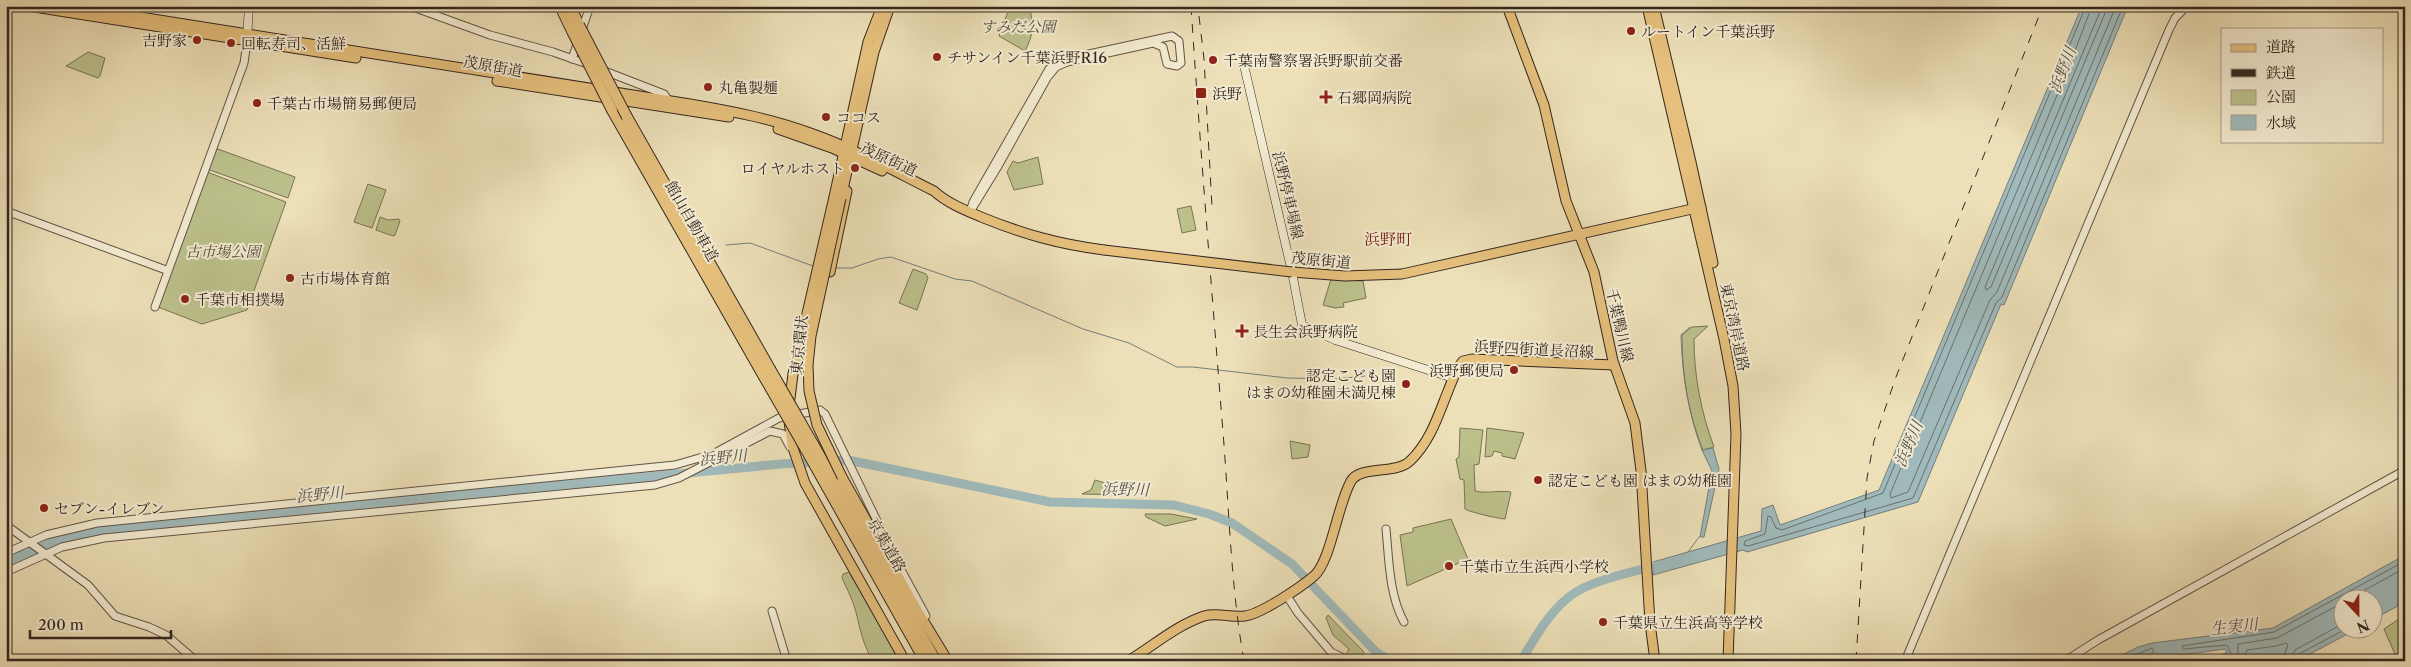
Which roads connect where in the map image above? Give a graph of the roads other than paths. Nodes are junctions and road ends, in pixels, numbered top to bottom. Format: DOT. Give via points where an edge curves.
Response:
graph roads {
  1 [pos="10,6"];
  2 [pos="28,6"];
  3 [pos="71,6"];
  4 [pos="248,6"];
  5 [pos="410,6"];
  6 [pos="560,6"];
  7 [pos="570,6"];
  8 [pos="590,6"];
  9 [pos="882,6"];
  10 [pos="890,6"];
  11 [pos="1507,6"];
  12 [pos="1647,6"];
  13 [pos="1654,6"];
  14 [pos="2187,6"];
  15 [pos="6,15"];
  16 [pos="575,28"];
  17 [pos="1168,36"];
  18 [pos="248,38"];
  19 [pos="1163,47"];
  20 [pos="572,59"];
  21 [pos="1243,60"];
  22 [pos="672,104"];
  23 [pos="848,153"];
  24 [pos="837,198"];
  25 [pos="1698,208"];
  26 [pos="6,211"];
  27 [pos="970,212"];
  28 [pos="1580,235"];
  29 [pos="166,270"];
  30 [pos="830,272"];
  31 [pos="1292,272"];
  32 [pos="154,307"];
  33 [pos="1614,365"];
  34 [pos="767,372"];
  35 [pos="1453,378"];
  36 [pos="788,415"];
  37 [pos="809,446"];
  38 [pos="795,455"];
  39 [pos="2405,470"];
  40 [pos="832,478"];
  41 [pos="6,525"];
  42 [pos="1386,529"];
  43 [pos="29,542"];
  44 [pos="6,553"];
  45 [pos="46,553"];
  46 [pos="1735,554"];
  47 [pos="6,572"];
  48 [pos="1287,596"];
  49 [pos="772,611"];
  50 [pos="1404,622"];
  51 [pos="196,661"];
  52 [pos="787,661"];
  53 [pos="906,661"];
  54 [pos="925,661"];
  55 [pos="936,661"];
  56 [pos="949,661"];
  57 [pos="1128,661"];
  58 [pos="1350,661"];
  59 [pos="1655,661"];
  60 [pos="1728,661"];
  61 [pos="1733,661"];
  62 [pos="1905,661"];
  63 [pos="2065,661"];
  1 -- 15 [label="street"];
  2 -- 18 [label="main road, 茂原街道"];
  3 -- 18 [label="main road, 茂原街道"];
  4 -- 18 [label="main road"];
  5 -- 20 [label="street" via="490,36"];
  6 -- 16 [label="highway, 館山自動車道"];
  7 -- 16 [label="highway, 館山自動車道"];
  8 -- 20 [label="street"];
  9 -- 23 [label="main road, 東京環状" via="868,42"];
  10 -- 23 [label="main road, 東京環状" via="876,44"];
  11 -- 28 [label="main road, 千葉鴨川線" via="1544,105 1566,201"];
  12 -- 25 [label="main road, 東京湾岸道路"];
  13 -- 25 [label="main road, 東京湾岸道路"];
  14 -- 62 [label="street" via="2169,30"];
  16 -- 34 [label="highway, 館山自動車道, bridge"];
  16 -- 34 [label="highway, 館山自動車道, bridge" via="612,110"];
  17 -- 19 [label="street"];
  17 -- 19 [label="street" via="1175,36 1179,41 1179,65 1167,64"];
  17 -- 27 [label="street" via="1066,59 1049,69"];
  18 -- 22 [label="main road, 茂原街道"];
  18 -- 29 [label="street" via="244,63"];
  19 -- 27 [label="street" via="1153,42 1056,67"];
  20 -- 22 [label="street" via="664,94"];
  21 -- 31 [label="main road, 浜野停車場線"];
  22 -- 23 [label="main road, 茂原街道" via="776,128"];
  23 -- 24 [label="main road, 東京環状"];
  23 -- 27 [label="main road, 茂原街道" via="934,190"];
  23 -- 30 [label="main road" via="850,176"];
  24 -- 36 [label="main road, 東京環状, bridge" via="794,374"];
  24 -- 40 [label="main road, 東京環状, bridge" via="808,365 809,391"];
  25 -- 28 [label="main road, 茂原街道"];
  25 -- 46 [label="main road, 東京湾岸道路" via="1738,383 1741,433"];
  26 -- 29 [label="street"];
  27 -- 31 [label="main road, 茂原街道, bridge" via="1042,240"];
  28 -- 31 [label="main road, 茂原街道" via="1402,274 1345,276"];
  28 -- 33 [label="main road, 千葉鴨川線" via="1594,272"];
  29 -- 32 [label="street"];
  31 -- 35 [label="main road, 浜野停車場線" via="1300,322 1305,328"];
  33 -- 35 [label="main road, 浜野四街道長沼線" via="1472,358 1461,364"];
  33 -- 59 [label="main road, 千葉鴨川線" via="1631,408 1637,434"];
  34 -- 37 [label="highway, 館山自動車道, bridge"];
  35 -- 48 [label="main road, 浜野四街道長沼線" via="1427,440 1411,460 1399,468 1358,474 1351,481 1336,518 1328,551 1315,575"];
  36 -- 38 [label="main road, 東京環状"];
  36 -- 43 [label="street" via="713,454 675,465 97,523"];
  36 -- 56 [label="street" via="816,410 825,414"];
  37 -- 40 [label="highway, 京葉道路"];
  38 -- 45 [label="street" via="783,434 774,430 664,484 104,538"];
  38 -- 53 [label="main road, 東京環状" via="801,473 851,566"];
  39 -- 63 [label="street"];
  40 -- 54 [label="highway, 京葉道路"];
  40 -- 55 [label="highway, 京葉道路"];
  40 -- 56 [label="main road, 東京環状"];
  41 -- 43 [label="street"];
  42 -- 50 [label="street" via="1398,612"];
  43 -- 44 [label="street"];
  43 -- 45 [label="street"];
  45 -- 47 [label="street"];
  45 -- 51 [label="street" via="93,590 115,616 166,635"];
  46 -- 60 [label="main road, 東京湾岸道路"];
  46 -- 61 [label="main road, 東京湾岸道路"];
  48 -- 57 [label="main road, 浜野四街道長沼線" via="1250,615 1209,615 1194,620"];
  48 -- 58 [label="street" via="1331,652"];
  49 -- 52 [label="street"];
}
